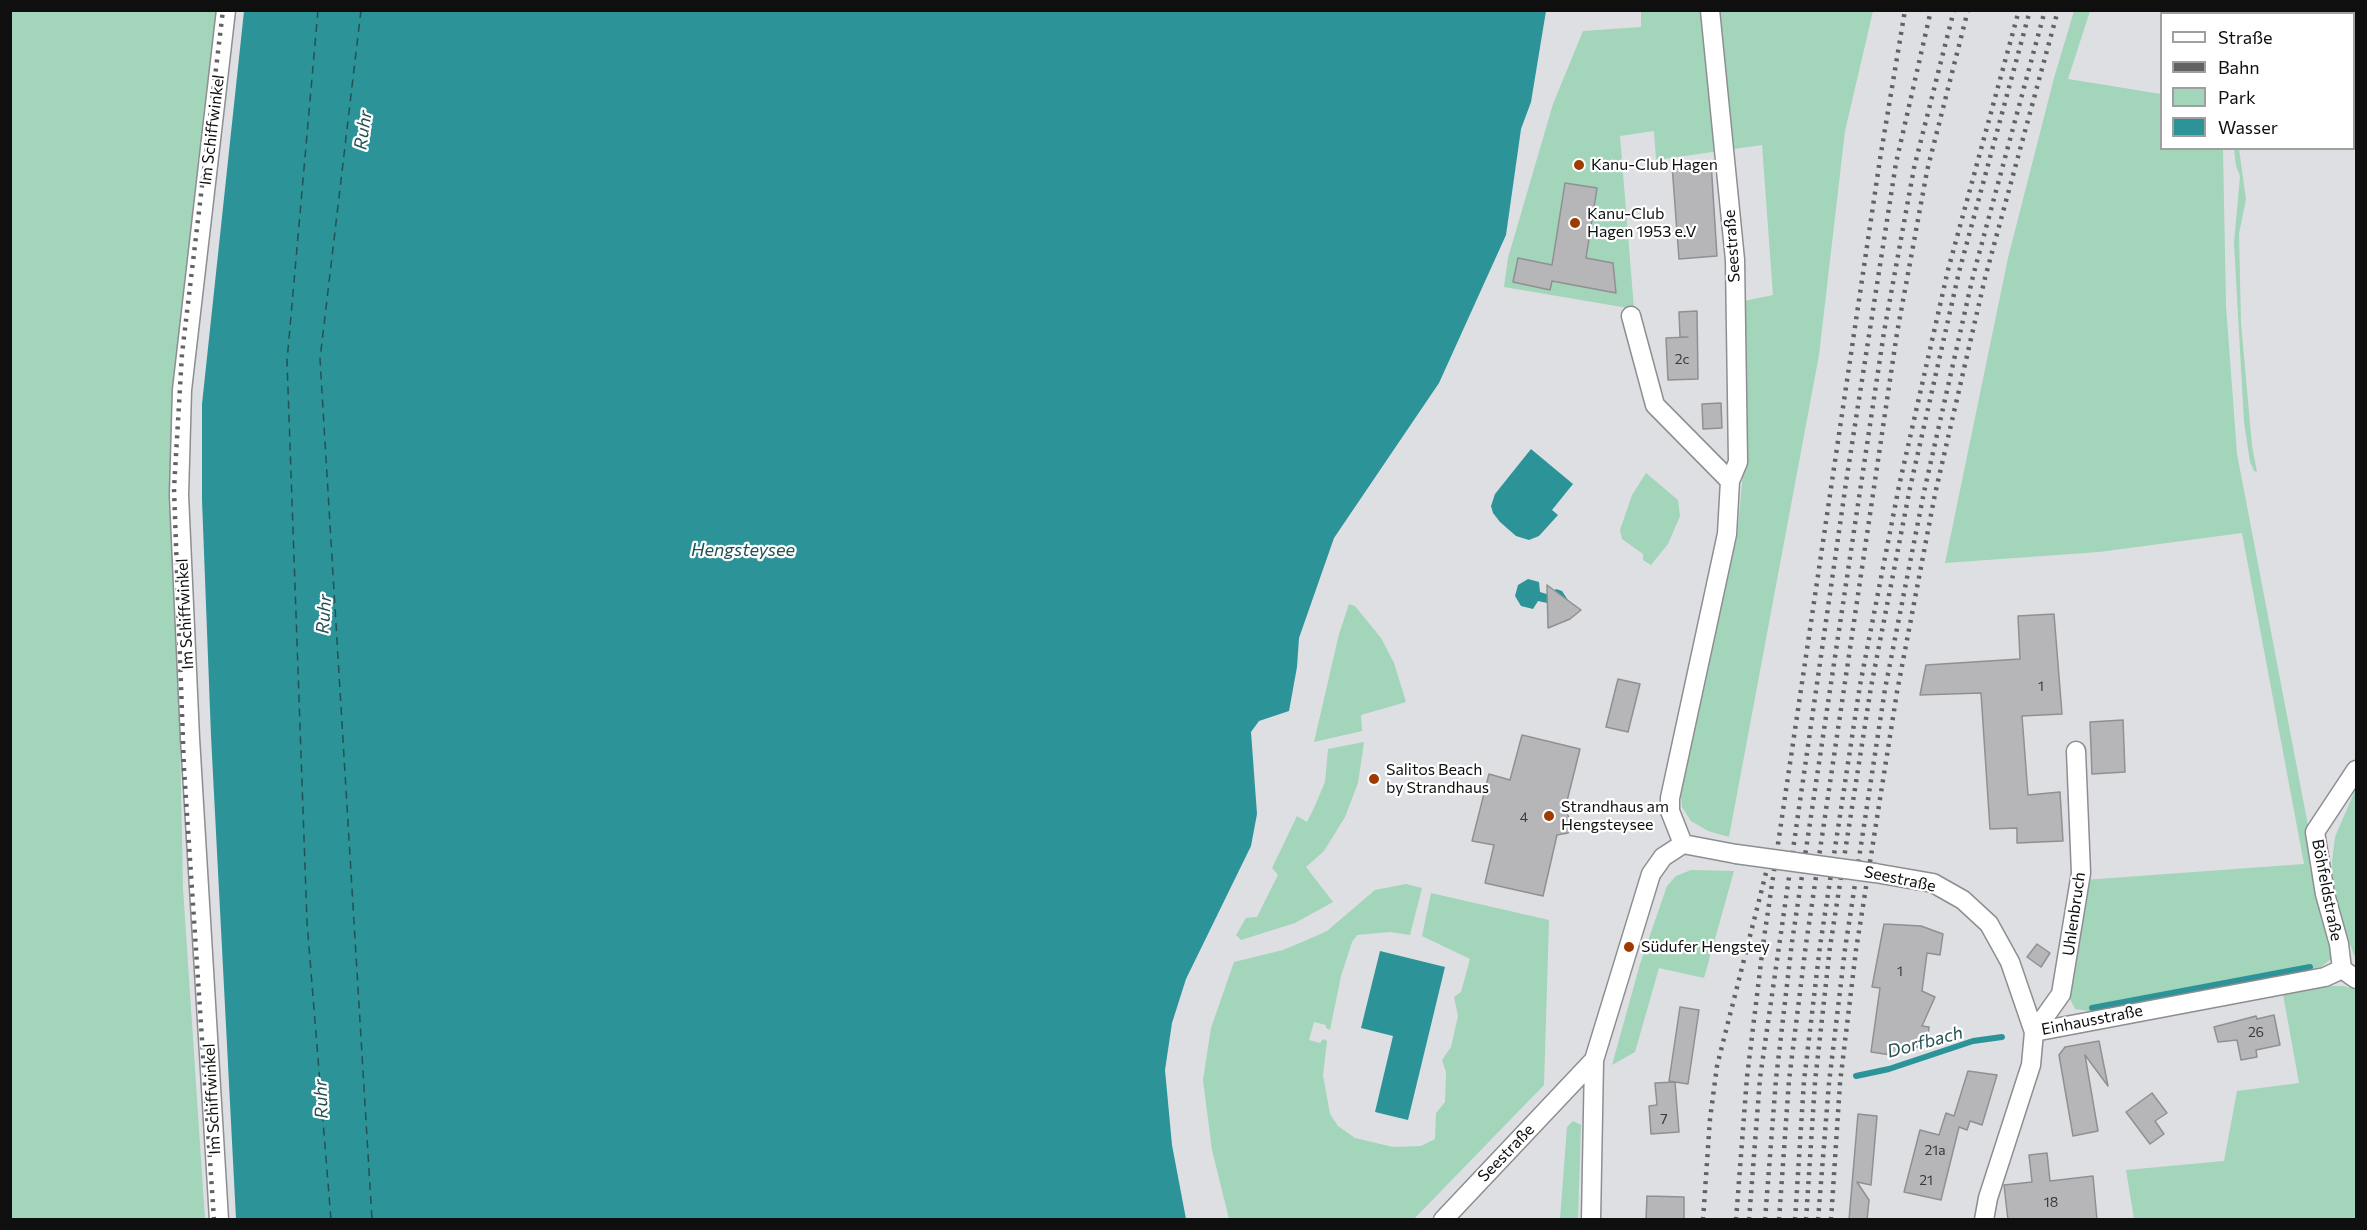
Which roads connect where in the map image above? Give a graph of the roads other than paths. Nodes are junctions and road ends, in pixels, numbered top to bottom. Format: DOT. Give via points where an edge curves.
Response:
graph roads {
  1 [pos="226,10"];
  2 [pos="1710,10"];
  3 [pos="1631,316"];
  4 [pos="1730,481"];
  5 [pos="2076,750"];
  6 [pos="2356,770"];
  7 [pos="1683,844"];
  8 [pos="2349,974"];
  9 [pos="2034,1032"];
  10 [pos="1594,1060"];
  11 [pos="219,1220"];
  12 [pos="1443,1220"];
  13 [pos="1591,1220"];
  14 [pos="1984,1220"];
  1 -- 11 [label="street, Im Schiffwinkel" via="182,390 179,495"];
  2 -- 4 [label="street, Seestraße" via="1735,260 1738,462"];
  3 -- 4 [label="street" via="1655,405"];
  4 -- 7 [label="street, Seestraße" via="1727,534 1670,798 1670,811"];
  5 -- 9 [label="street, Uhlenbruch" via="2081,873 2061,994"];
  6 -- 8 [label="street, Böhfeldstraße" via="2315,832 2325,894"];
  7 -- 9 [label="street, Seestraße, bridge" via="1934,883 1963,900 1989,924 2010,962"];
  7 -- 10 [label="street, Seestraße" via="1663,857 1651,873"];
  8 -- 9 [label="street, Einhausstraße"];
  9 -- 14 [label="street, Einhausstraße" via="2031,1065"];
  10 -- 12 [label="street, Seestraße"];
  10 -- 13 [label="street, Seestraße"];
}
